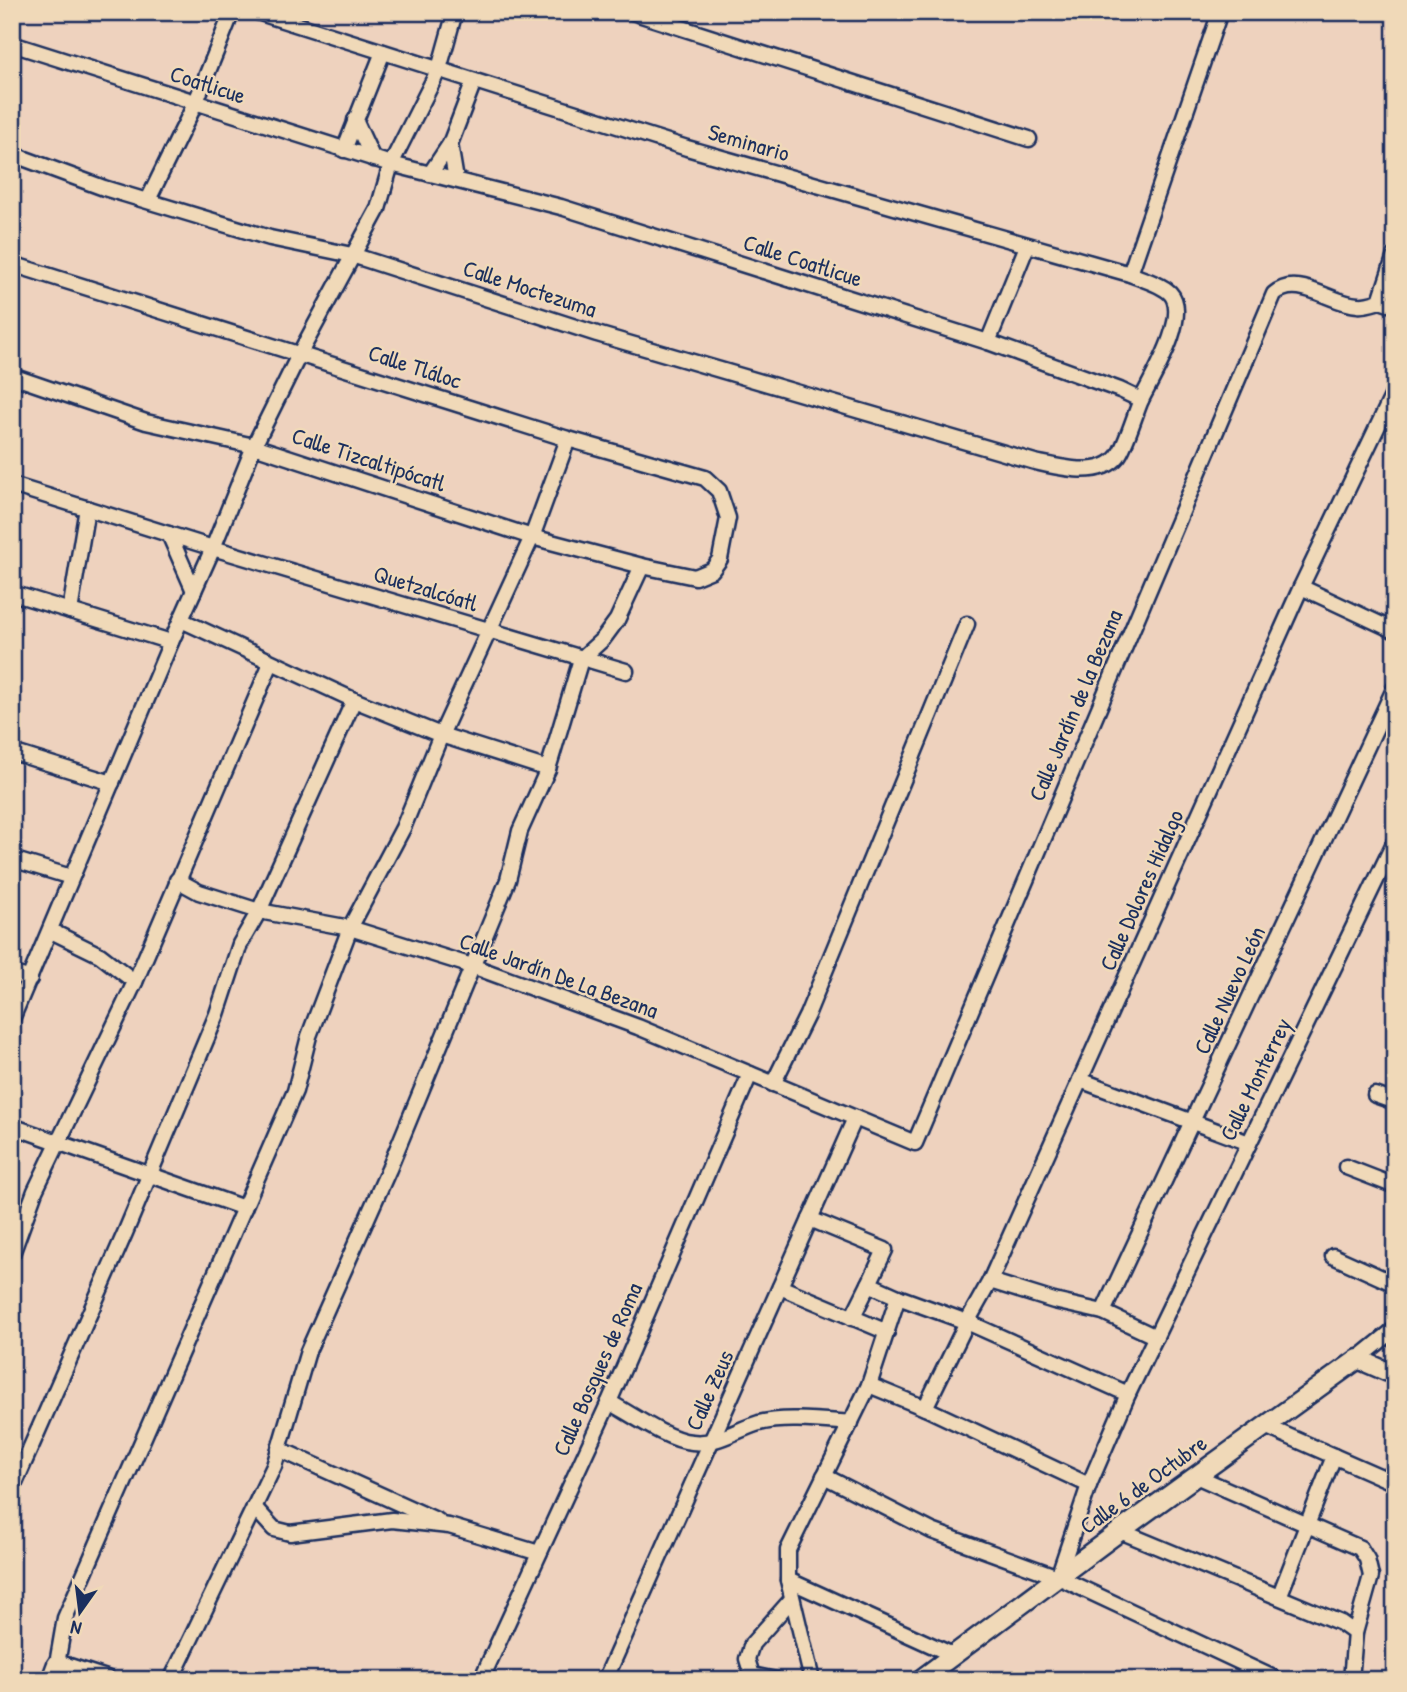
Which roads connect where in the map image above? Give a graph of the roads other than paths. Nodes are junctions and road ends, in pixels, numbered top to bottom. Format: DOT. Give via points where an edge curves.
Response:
graph roads {
  1 [pos="232,12"];
  2 [pos="257,12"];
  3 [pos="455,12"];
  4 [pos="632,12"];
  5 [pos="1220,12"];
  6 [pos="12,44"];
  7 [pos="383,52"];
  8 [pos="439,69"];
  9 [pos="474,81"];
  10 [pos="194,104"];
  11 [pos="355,120"];
  12 [pos="1029,139"];
  13 [pos="450,144"];
  14 [pos="344,150"];
  15 [pos="12,154"];
  16 [pos="373,159"];
  17 [pos="391,164"];
  18 [pos="430,174"];
  19 [pos="456,180"];
  20 [pos="148,200"];
  21 [pos="1027,246"];
  22 [pos="352,255"];
  23 [pos="1395,255"];
  24 [pos="12,264"];
  25 [pos="1130,274"];
  26 [pos="1380,301"];
  27 [pos="1395,306"];
  28 [pos="988,342"];
  29 [pos="300,353"];
  30 [pos="12,376"];
  31 [pos="1395,390"];
  32 [pos="1141,400"];
  33 [pos="568,439"];
  34 [pos="254,446"];
  35 [pos="12,485"];
  36 [pos="87,508"];
  37 [pos="169,534"];
  38 [pos="532,537"];
  39 [pos="213,548"];
  40 [pos="642,566"];
  41 [pos="712,570"];
  42 [pos="1301,587"];
  43 [pos="194,591"];
  44 [pos="12,593"];
  45 [pos="70,611"];
  46 [pos="181,620"];
  47 [pos="967,624"];
  48 [pos="489,631"];
  49 [pos="1395,631"];
  50 [pos="171,642"];
  51 [pos="581,659"];
  52 [pos="271,663"];
  53 [pos="626,671"];
  54 [pos="1395,687"];
  55 [pos="354,700"];
  56 [pos="441,735"];
  57 [pos="12,752"];
  58 [pos="548,769"];
  59 [pos="112,783"];
  60 [pos="1395,841"];
  61 [pos="12,859"];
  62 [pos="71,877"];
  63 [pos="177,880"];
  64 [pos="260,911"];
  65 [pos="350,928"];
  66 [pos="51,931"];
  67 [pos="472,966"];
  68 [pos="12,973"];
  69 [pos="30,979"];
  70 [pos="135,982"];
  71 [pos="12,1019"];
  72 [pos="750,1074"];
  73 [pos="1080,1080"];
  74 [pos="773,1084"];
  75 [pos="1375,1095"];
  76 [pos="1395,1102"];
  77 [pos="855,1118"];
  78 [pos="1194,1120"];
  79 [pos="12,1126"];
  80 [pos="58,1142"];
  81 [pos="915,1143"];
  82 [pos="1249,1143"];
  83 [pos="1346,1167"];
  84 [pos="149,1175"];
  85 [pos="1395,1186"];
  86 [pos="244,1208"];
  87 [pos="810,1219"];
  88 [pos="12,1254"];
  89 [pos="1332,1256"];
  90 [pos="990,1281"];
  91 [pos="869,1284"];
  92 [pos="1395,1284"];
  93 [pos="779,1287"];
  94 [pos="898,1297"];
  95 [pos="1102,1312"];
  96 [pos="852,1318"];
  97 [pos="967,1322"];
  98 [pos="1395,1329"];
  99 [pos="887,1332"];
  100 [pos="1156,1337"];
  101 [pos="1358,1359"];
  102 [pos="1395,1375"];
  103 [pos="869,1385"];
  104 [pos="1128,1394"];
  105 [pos="608,1402"];
  106 [pos="925,1408"];
  107 [pos="851,1423"];
  108 [pos="1265,1426"];
  109 [pos="711,1442"];
  110 [pos="279,1449"];
  111 [pos="1334,1456"];
  112 [pos="824,1476"];
  113 [pos="1196,1476"];
  114 [pos="1395,1483"];
  115 [pos="1089,1485"];
  116 [pos="12,1490"];
  117 [pos="400,1503"];
  118 [pos="254,1507"];
  119 [pos="392,1520"];
  120 [pos="1308,1524"];
  121 [pos="449,1526"];
  122 [pos="1120,1531"];
  123 [pos="539,1553"];
  124 [pos="1058,1577"];
  125 [pos="788,1580"];
  126 [pos="1279,1597"];
  127 [pos="792,1599"];
  128 [pos="1355,1633"];
  129 [pos="953,1655"];
  130 [pos="54,1672"];
  131 [pos="106,1680"];
  132 [pos="170,1680"];
  133 [pos="481,1680"];
  134 [pos="605,1680"];
  135 [pos="776,1680"];
  136 [pos="812,1680"];
  137 [pos="920,1680"];
  138 [pos="1278,1680"];
  139 [pos="1351,1680"];
  1 -- 10 [label="street"];
  2 -- 7 [label="street, Seminario"];
  3 -- 8 [label="street"];
  4 -- 12 [label="street"];
  5 -- 25 [label="street"];
  6 -- 10 [label="street, Coatlicue"];
  7 -- 8 [label="street, Seminario"];
  7 -- 11 [label="street"];
  8 -- 9 [label="street, Seminario"];
  8 -- 17 [label="street"];
  9 -- 13 [label="street"];
  9 -- 21 [label="street, Seminario"];
  10 -- 14 [label="street, Coatlicue"];
  10 -- 20 [label="street"];
  11 -- 14 [label="street"];
  11 -- 16 [label="street"];
  13 -- 18 [label="street"];
  13 -- 19 [label="street"];
  14 -- 16 [label="street, Coatlicue"];
  15 -- 20 [label="street, Calle Moctezuma"];
  16 -- 17 [label="street, Coatlicue"];
  17 -- 18 [label="street, Calle Coatlicue"];
  17 -- 22 [label="street" via="378,209"];
  18 -- 19 [label="street, Calle Coatlicue"];
  19 -- 28 [label="street, Calle Coatlicue" via="561,206"];
  20 -- 22 [label="street, Calle Moctezuma" via="270,238"];
  21 -- 25 [label="street, Seminario"];
  21 -- 28 [label="street"];
  22 -- 29 [label="street"];
  22 -- 32 [label="street, Calle Moctezuma" via="597,334 1059,468 1099,469 1118,456"];
  23 -- 26 [label="street"];
  24 -- 29 [label="street, Calle Tláloc"];
  25 -- 32 [label="street, Seminario" via="1168,291 1176,301 1177,316 1166,350"];
  26 -- 27 [label="street"];
  26 -- 81 [label="street, Calle Jardín de la Bezana" via="1357,305 1293,285 1274,294"];
  28 -- 32 [label="street, Calle Coatlicue"];
  29 -- 33 [label="street, Calle Tláloc"];
  29 -- 34 [label="street"];
  30 -- 34 [label="street, Calle Tizcaltipócatl" via="146,422"];
  31 -- 42 [label="street, Calle Dolores Hidalgo"];
  33 -- 38 [label="street"];
  33 -- 41 [label="street, Calle Tláloc" via="705,478 719,491 728,517 720,559"];
  34 -- 38 [label="street, Calle Tizcaltipócatl"];
  34 -- 39 [label="street"];
  35 -- 36 [label="street, Quetzalcóatl"];
  36 -- 37 [label="street, Quetzalcóatl"];
  36 -- 45 [label="street"];
  37 -- 39 [label="street, Quetzalcóatl"];
  37 -- 43 [label="street"];
  38 -- 40 [label="street, Calle Tizcaltipócatl"];
  38 -- 48 [label="street"];
  39 -- 43 [label="street"];
  39 -- 48 [label="street, Quetzalcóatl"];
  40 -- 41 [label="street, Calle Tizcaltipócatl" via="695,577"];
  40 -- 51 [label="street" via="618,620"];
  42 -- 49 [label="street"];
  42 -- 73 [label="street, Calle Dolores Hidalgo"];
  43 -- 46 [label="street"];
  44 -- 45 [label="street"];
  45 -- 50 [label="street"];
  46 -- 50 [label="street"];
  46 -- 52 [label="street"];
  47 -- 74 [label="street" via="807,1015"];
  48 -- 51 [label="street, Quetzalcóatl"];
  48 -- 56 [label="street"];
  50 -- 59 [label="street"];
  51 -- 53 [label="street, Quetzalcóatl"];
  51 -- 58 [label="street"];
  52 -- 55 [label="street"];
  52 -- 63 [label="street"];
  54 -- 78 [label="street, Calle Nuevo León"];
  55 -- 56 [label="street"];
  55 -- 64 [label="street"];
  56 -- 58 [label="street"];
  56 -- 65 [label="street" via="403,828"];
  57 -- 59 [label="street"];
  58 -- 67 [label="street" via="520,831 508,880"];
  59 -- 62 [label="street"];
  60 -- 82 [label="street, Calle Monterrey"];
  61 -- 62 [label="street"];
  62 -- 66 [label="street"];
  63 -- 64 [label="street, Calle Jardín De La Bezana" via="199,892"];
  63 -- 70 [label="street"];
  64 -- 65 [label="street, Calle Jardín De La Bezana"];
  64 -- 84 [label="street" via="240,944 218,1014"];
  65 -- 67 [label="street, Calle Jardín De La Bezana"];
  65 -- 86 [label="street" via="309,1035 295,1091"];
  66 -- 69 [label="street"];
  66 -- 70 [label="street" via="100,955"];
  67 -- 72 [label="street, Calle Jardín De La Bezana"];
  67 -- 110 [label="street" via="308,1351"];
  68 -- 69 [label="street"];
  69 -- 71 [label="street"];
  70 -- 80 [label="street"];
  72 -- 74 [label="street, Calle Jardín De La Bezana"];
  72 -- 105 [label="street, Calle Bosques de Roma"];
  73 -- 78 [label="street"];
  73 -- 90 [label="street, Calle Dolores Hidalgo"];
  74 -- 77 [label="street, Calle Jardín De La Bezana"];
  75 -- 76 [label="street"];
  77 -- 81 [label="street, Calle Jardín De La Bezana"];
  77 -- 87 [label="street, Calle Zeus"];
  78 -- 82 [label="street"];
  78 -- 95 [label="street, Calle Nuevo León"];
  79 -- 80 [label="street"];
  80 -- 84 [label="street"];
  80 -- 88 [label="street"];
  82 -- 100 [label="street, Calle Monterrey"];
  83 -- 85 [label="street"];
  84 -- 86 [label="street"];
  84 -- 116 [label="street"];
  86 -- 130 [label="street" via="65,1618"];
  87 -- 91 [label="street" via="885,1250"];
  87 -- 93 [label="street, Calle Zeus"];
  89 -- 92 [label="street"];
  90 -- 95 [label="street"];
  90 -- 97 [label="street, Calle Dolores Hidalgo"];
  91 -- 94 [label="street"];
  91 -- 96 [label="street"];
  93 -- 96 [label="street"];
  93 -- 109 [label="street, Calle Zeus"];
  94 -- 97 [label="street"];
  94 -- 99 [label="street"];
  95 -- 100 [label="street"];
  96 -- 99 [label="street"];
  97 -- 104 [label="street"];
  97 -- 106 [label="street, Calle Dolores Hidalgo"];
  98 -- 101 [label="street, Calle 6 de Octubre"];
  99 -- 103 [label="street"];
  100 -- 104 [label="street, Calle Monterrey"];
  101 -- 102 [label="street"];
  101 -- 108 [label="street, Calle 6 de Octubre"];
  103 -- 106 [label="street"];
  103 -- 107 [label="street"];
  104 -- 115 [label="street, Calle Monterrey"];
  105 -- 109 [label="street" via="668,1434 690,1442"];
  105 -- 123 [label="street, Calle Bosques de Roma"];
  106 -- 115 [label="street"];
  107 -- 109 [label="street" via="761,1423"];
  107 -- 112 [label="street"];
  108 -- 111 [label="street"];
  108 -- 113 [label="street, Calle 6 de Octubre"];
  109 -- 134 [label="street, Calle Zeus"];
  110 -- 117 [label="street"];
  110 -- 118 [label="street"];
  111 -- 114 [label="street"];
  111 -- 120 [label="street"];
  112 -- 124 [label="street" via="932,1531"];
  112 -- 125 [label="street" via="788,1550"];
  113 -- 120 [label="street"];
  113 -- 122 [label="street, Calle 6 de Octubre"];
  115 -- 124 [label="street, Calle Monterrey"];
  117 -- 119 [label="street"];
  117 -- 121 [label="street"];
  118 -- 119 [label="street" via="274,1529 290,1533"];
  118 -- 132 [label="street"];
  119 -- 121 [label="street"];
  120 -- 126 [label="street"];
  120 -- 128 [label="street" via="1360,1548 1367,1559 1371,1576"];
  121 -- 123 [label="street"];
  122 -- 124 [label="street, Calle 6 de Octubre"];
  122 -- 126 [label="street"];
  123 -- 133 [label="street, Calle Bosques de Roma"];
  124 -- 129 [label="street, Calle 6 de Octubre"];
  124 -- 138 [label="street"];
  125 -- 127 [label="street"];
  125 -- 129 [label="street"];
  126 -- 128 [label="street"];
  127 -- 135 [label="street" via="752,1644 747,1659 752,1675"];
  127 -- 136 [label="street"];
  128 -- 139 [label="street"];
  129 -- 137 [label="street, Calle 6 de Octubre"];
  130 -- 131 [label="street"];
}
